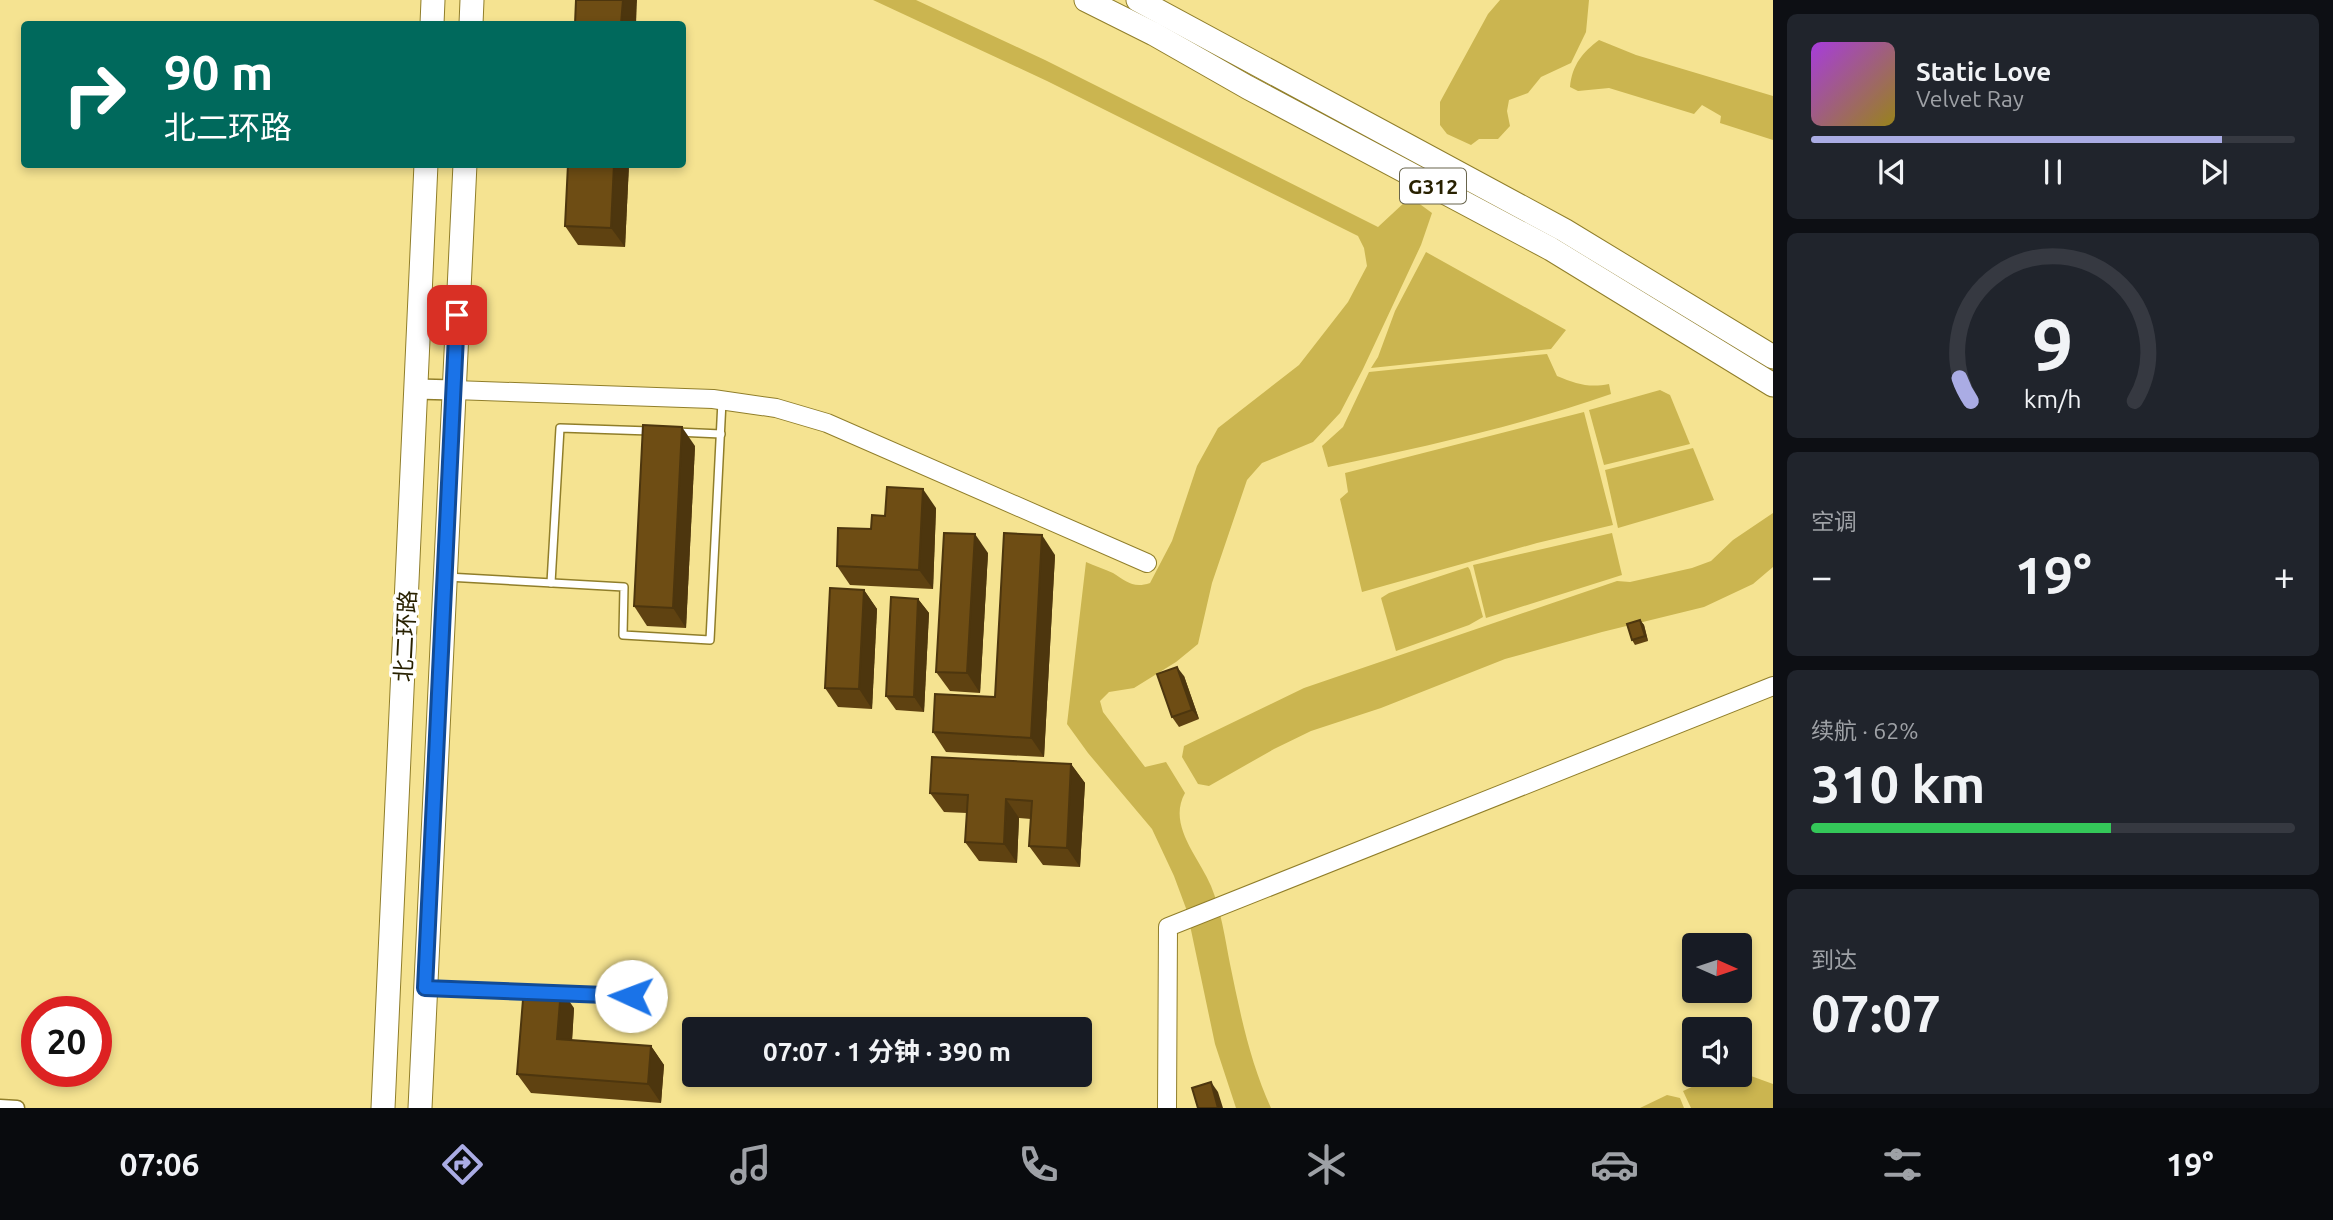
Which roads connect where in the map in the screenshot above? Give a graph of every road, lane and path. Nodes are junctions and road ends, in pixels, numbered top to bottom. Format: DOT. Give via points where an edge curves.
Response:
graph roads {
  1 [pos="433,0"];
  2 [pos="472,0"];
  3 [pos="1086,0"];
  4 [pos="1138,0"];
  5 [pos="432,21"];
  6 [pos="471,21"];
  7 [pos="426,168"];
  8 [pos="465,168"];
  9 [pos="1773,357"];
  10 [pos="1773,385"];
  11 [pos="416,389"];
  12 [pos="454,390"];
  13 [pos="722,400"];
  14 [pos="654,432"];
  15 [pos="667,432"];
  16 [pos="721,434"];
  17 [pos="1147,563"];
  18 [pos="445,577"];
  19 [pos="551,583"];
  20 [pos="1773,686"];
  21 [pos="425,988"];
  22 [pos="631,996"];
  23 [pos="0,1107"];
  24 [pos="17,1108"];
  25 [pos="383,1108"];
  26 [pos="420,1108"];
  27 [pos="1167,1108"];
  1 -- 5 [label="main road"];
  2 -- 6 [label="main road"];
  3 -- 10 [label="main road, G312" via="1551,249"];
  4 -- 9 [label="main road, G312" via="1564,230"];
  7 -- 11 [label="main road, 北二环路"];
  8 -- 12 [label="main road, 北二环路"];
  11 -- 12 [label="main road"];
  11 -- 25 [label="main road, 北二环路"];
  12 -- 13 [label="street"];
  12 -- 18 [label="main road, 北二环路"];
  13 -- 16 [label="lane"];
  13 -- 17 [label="street" via="776,408 827,424"];
  14 -- 19 [label="lane" via="559,428"];
  15 -- 16 [label="lane"];
  16 -- 19 [label="lane" via="710,640 624,635 624,587"];
  18 -- 19 [label="lane"];
  18 -- 21 [label="main road, 北二环路"];
  20 -- 27 [label="street" via="1168,927"];
  21 -- 22 [label="lane"];
  21 -- 26 [label="main road, 北二环路"];
  23 -- 24 [label="street"];
}
